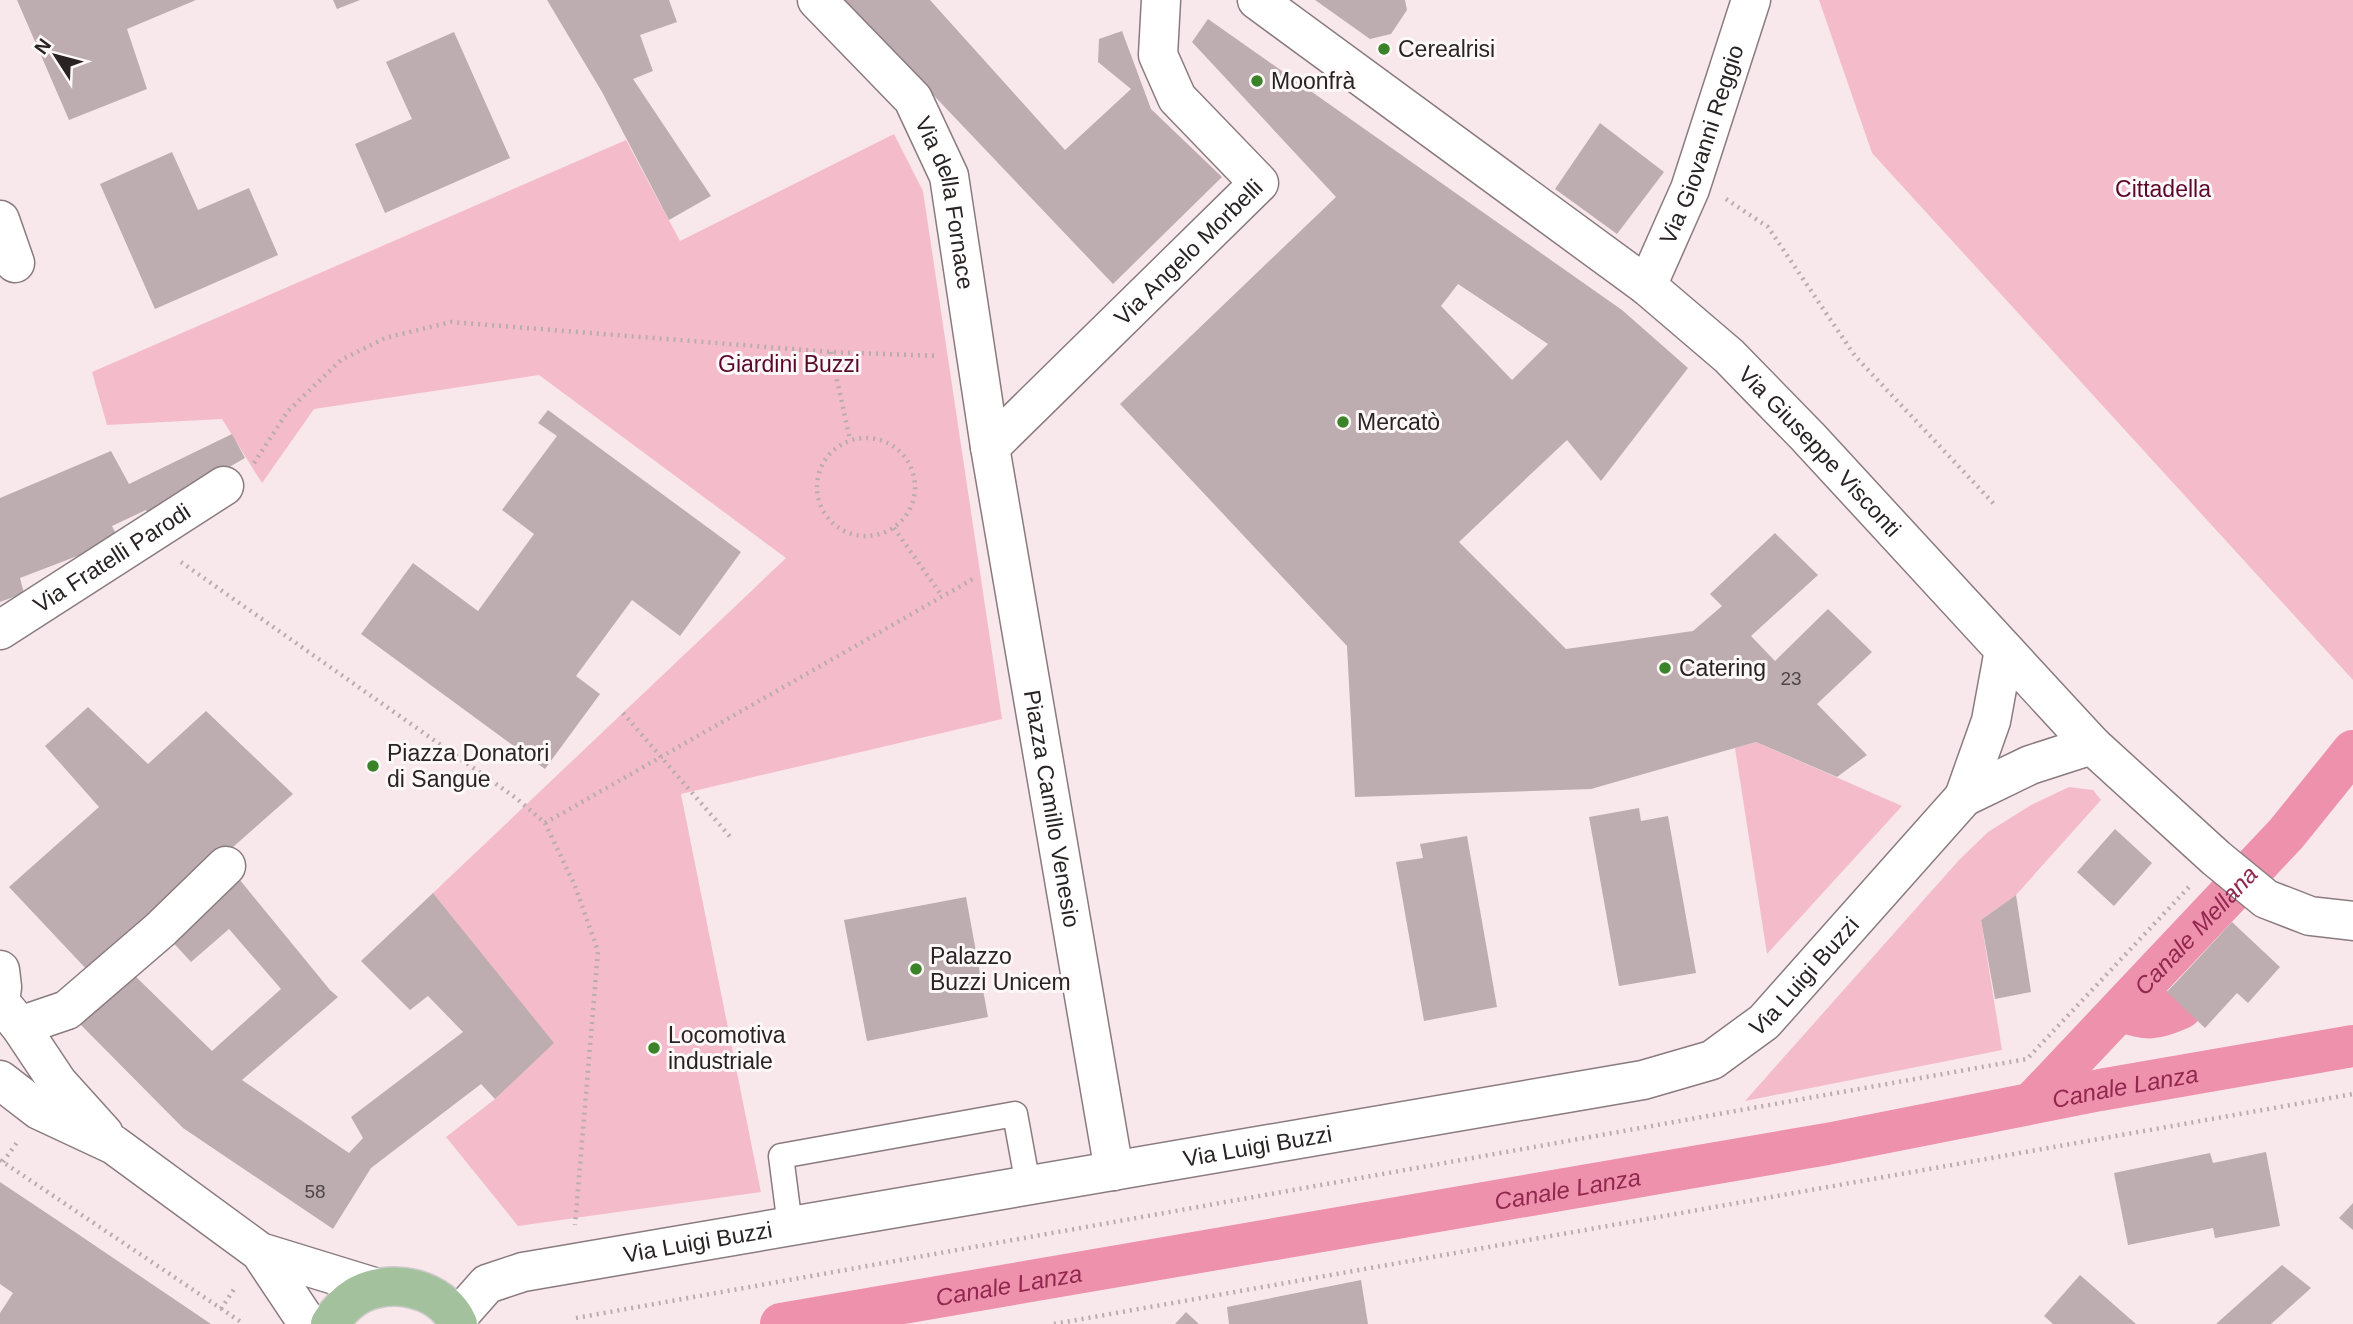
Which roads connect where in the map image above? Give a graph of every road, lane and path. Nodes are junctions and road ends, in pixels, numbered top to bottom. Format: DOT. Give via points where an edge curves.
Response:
graph roads {
  1 [pos="817,0"];
  2 [pos="1161,0"];
  3 [pos="1257,0"];
  4 [pos="1751,0"];
  5 [pos="1694,177"];
  6 [pos="0,220"];
  7 [pos="15,263"];
  8 [pos="1647,286"];
  9 [pos="831,352"];
  10 [pos="977,357"];
  11 [pos="850,440"];
  12 [pos="990,447"];
  13 [pos="224,486"];
  14 [pos="1994,504"];
  15 [pos="894,528"];
  16 [pos="145,537"];
  17 [pos="1010,558"];
  18 [pos="942,596"];
  19 [pos="0,630"];
  20 [pos="2004,650"];
  21 [pos="623,713"];
  22 [pos="2092,744"];
  23 [pos="661,757"];
  24 [pos="1964,797"];
  25 [pos="545,823"];
  26 [pos="733,840"];
  27 [pos="226,866"];
  28 [pos="2353,921"];
  29 [pos="0,970"];
  30 [pos="10,1014"];
  31 [pos="0,1080"];
  32 [pos="2353,1094"];
  33 [pos="114,1145"];
  34 [pos="0,1160"];
  35 [pos="1114,1171"];
  36 [pos="1028,1185"];
  37 [pos="790,1226"];
  38 [pos="575,1228"];
  39 [pos="250,1267"];
  40 [pos="377,1288"];
  41 [pos="221,1309"];
  42 [pos="457,1322"];
  43 [pos="244,1324"];
  44 [pos="308,1324"];
  45 [pos="330,1324"];
  46 [pos="1054,1324"];
  1 -- 10 [label="street, Via della Fornace" via="913,99 949,176"];
  2 -- 12 [label="street, Via Angelo Morbelli" via="1158,55 1177,98 1258,183"];
  3 -- 8 [label="street, Via Giuseppe Visconti"];
  4 -- 5 [label="street, Via Giovanni Reggio"];
  5 -- 8 [label="street, Via Giovanni Reggio"];
  5 -- 14 [label="path" via="1768,227 1855,356"];
  6 -- 7 [label="street"];
  8 -- 20 [label="street, Via Giuseppe Visconti" via="1738,365"];
  9 -- 10 [label="path"];
  9 -- 11 [label="path"];
  9 -- 13 [label="path" via="452,322 385,338 341,360 288,411 251,467 237,482"];
  10 -- 12 [label="street, Via della Fornace"];
  11 -- 15 [label="path" via="882,439 907,458 914,472 913,504"];
  11 -- 15 [label="path" via="824,460 817,492 822,508 845,532 878,535"];
  12 -- 17 [label="street, Piazza Camillo Venesio"];
  13 -- 16 [label="street, Via Fratelli Parodi"];
  15 -- 18 [label="path"];
  16 -- 19 [label="street, Via Fratelli Parodi"];
  16 -- 25 [label="path" via="505,790"];
  17 -- 18 [label="path"];
  17 -- 35 [label="street, Piazza Camillo Venesio"];
  18 -- 23 [label="path"];
  20 -- 22 [label="street, Via Giuseppe Visconti"];
  20 -- 24 [label="street, Via Luigi Buzzi" via="1991,721"];
  21 -- 23 [label="path"];
  22 -- 24 [label="street, Via Luigi Buzzi" via="2030,765"];
  22 -- 28 [label="street, Via Giuseppe Visconti" via="2266,899 2310,916"];
  23 -- 25 [label="path"];
  23 -- 26 [label="path"];
  24 -- 35 [label="street, Via Luigi Buzzi" via="1764,1022 1712,1060 1643,1080"];
  25 -- 38 [label="path" via="575,886 598,951"];
  27 -- 30 [label="street" via="67,1010"];
  29 -- 30 [label="street"];
  30 -- 33 [label="street" via="58,1083"];
  31 -- 33 [label="street" via="40,1110"];
  32 -- 46 [label="path"];
  33 -- 39 [label="street"];
  34 -- 41 [label="path"];
  35 -- 36 [label="street, Via Luigi Buzzi"];
  36 -- 37 [label="street, Via Luigi Buzzi"];
  36 -- 37 [label="lane" via="1015,1114 781,1156"];
  37 -- 42 [label="street, Via Luigi Buzzi" via="523,1272 487,1284"];
  39 -- 40 [label="street"];
  39 -- 41 [label="path"];
  39 -- 44 [label="street"];
  40 -- 42 [label="main road" via="421,1291 441,1302"];
  40 -- 45 [label="main road" via="357,1296"];
  41 -- 43 [label="path"];
}
